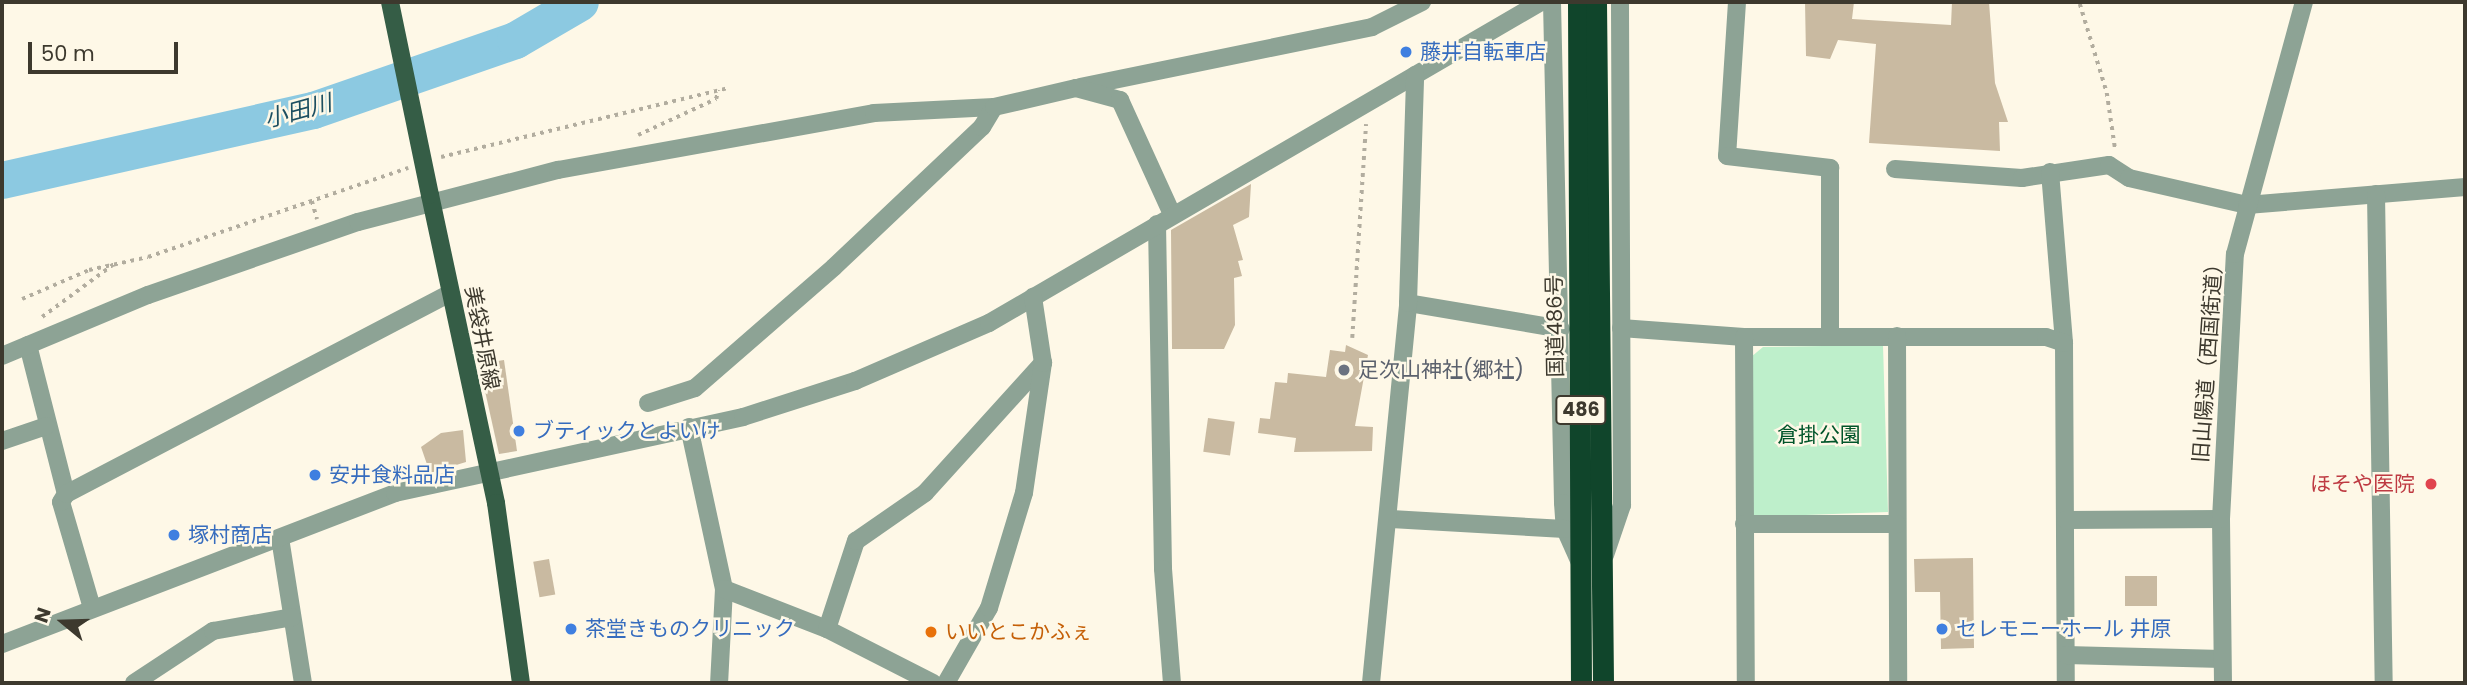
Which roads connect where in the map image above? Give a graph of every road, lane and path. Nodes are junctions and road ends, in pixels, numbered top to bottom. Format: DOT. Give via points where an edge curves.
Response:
graph roads {
  1 [pos="390,2"];
  2 [pos="1422,2"];
  3 [pos="1541,2"];
  4 [pos="1552,2"];
  5 [pos="1578,2"];
  6 [pos="1596,2"];
  7 [pos="1620,2"];
  8 [pos="1737,2"];
  9 [pos="2304,2"];
  10 [pos="2080,4"];
  11 [pos="1415,75"];
  12 [pos="728,88"];
  13 [pos="1076,88"];
  14 [pos="718,90"];
  15 [pos="1364,101"];
  16 [pos="993,107"];
  17 [pos="1588,137"];
  18 [pos="617,155"];
  19 [pos="436,159"];
  20 [pos="411,167"];
  21 [pos="2114,167"];
  22 [pos="1895,169"];
  23 [pos="2050,172"];
  24 [pos="2465,187"];
  25 [pos="2376,194"];
  26 [pos="431,200"];
  27 [pos="312,201"];
  28 [pos="2247,205"];
  29 [pos="314,209"];
  30 [pos="1172,214"];
  31 [pos="1157,224"];
  32 [pos="114,264"];
  33 [pos="450,293"];
  34 [pos="1033,297"];
  35 [pos="22,299"];
  36 [pos="1408,303"];
  37 [pos="1621,328"];
  38 [pos="1560,329"];
  39 [pos="1830,334"];
  40 [pos="1897,336"];
  41 [pos="1744,337"];
  42 [pos="1352,338"];
  43 [pos="2064,343"];
  44 [pos="28,345"];
  45 [pos="2,356"];
  46 [pos="1042,363"];
  47 [pos="648,403"];
  48 [pos="46,426"];
  49 [pos="689,427"];
  50 [pos="2,441"];
  51 [pos="489,473"];
  52 [pos="66,494"];
  53 [pos="1391,519"];
  54 [pos="2221,519"];
  55 [pos="2066,520"];
  56 [pos="1744,524"];
  57 [pos="1897,524"];
  58 [pos="1564,529"];
  59 [pos="280,538"];
  60 [pos="1592,564"];
  61 [pos="724,589"];
  62 [pos="92,608"];
  63 [pos="292,617"];
  64 [pos="827,629"];
  65 [pos="2,644"];
  66 [pos="2066,655"];
  67 [pos="2222,659"];
  68 [pos="134,683"];
  69 [pos="303,683"];
  70 [pos="521,683"];
  71 [pos="719,683"];
  72 [pos="933,683"];
  73 [pos="946,683"];
  74 [pos="1172,683"];
  75 [pos="1371,683"];
  76 [pos="1581,683"];
  77 [pos="1603,683"];
  78 [pos="1746,683"];
  79 [pos="1898,683"];
  80 [pos="2066,683"];
  81 [pos="2223,683"];
  82 [pos="2384,683"];
  1 -- 26 [label="main road, 美袋井原線, bridge"];
  2 -- 13 [label="street" via="1372,27"];
  3 -- 11 [label="street"];
  4 -- 38 [label="street"];
  5 -- 17 [label="highway, 486"];
  6 -- 17 [label="highway, 486"];
  7 -- 37 [label="street"];
  8 -- 39 [label="street" via="1727,156 1830,168"];
  9 -- 28 [label="street, 旧山陽道（西国街道）"];
  10 -- 21 [label="path" via="2109,101"];
  11 -- 15 [label="street"];
  11 -- 36 [label="street"];
  12 -- 14 [label="path"];
  13 -- 16 [label="street"];
  13 -- 30 [label="street" via="1120,100"];
  14 -- 18 [label="path" via="716,99 629,139"];
  14 -- 19 [label="path"];
  15 -- 30 [label="street"];
  15 -- 42 [label="path"];
  16 -- 18 [label="street" via="874,113"];
  16 -- 47 [label="street" via="982,127 834,267 695,388"];
  17 -- 60 [label="highway, 国道486号 / 486"];
  18 -- 26 [label="street"];
  20 -- 27 [label="path"];
  21 -- 23 [label="street"];
  21 -- 28 [label="street" via="2129,178"];
  22 -- 23 [label="street" via="2022,178"];
  23 -- 43 [label="street"];
  24 -- 25 [label="street"];
  25 -- 28 [label="street"];
  25 -- 82 [label="street"];
  26 -- 33 [label="main road, 美袋井原線"];
  26 -- 44 [label="street" via="186,282"];
  27 -- 29 [label="path"];
  27 -- 32 [label="path"];
  28 -- 54 [label="street, 旧山陽道（西国街道）" via="2235,254"];
  30 -- 31 [label="street"];
  31 -- 34 [label="street"];
  31 -- 74 [label="street" via="1163,569"];
  32 -- 35 [label="path"];
  32 -- 44 [label="path" via="40,318 27,334"];
  33 -- 51 [label="main road, 美袋井原線"];
  33 -- 52 [label="street"];
  34 -- 46 [label="street"];
  34 -- 49 [label="street" via="855,381"];
  36 -- 38 [label="street"];
  36 -- 53 [label="street"];
  37 -- 41 [label="street"];
  37 -- 60 [label="street" via="1622,505"];
  38 -- 58 [label="street"];
  39 -- 40 [label="street"];
  39 -- 41 [label="street"];
  40 -- 43 [label="street" via="2046,337"];
  40 -- 57 [label="street"];
  41 -- 56 [label="street"];
  43 -- 55 [label="street"];
  44 -- 45 [label="street"];
  44 -- 48 [label="street"];
  46 -- 64 [label="street" via="925,492 856,541"];
  46 -- 73 [label="street" via="1024,493 989,608"];
  48 -- 50 [label="street"];
  48 -- 52 [label="street"];
  49 -- 51 [label="street"];
  49 -- 61 [label="street"];
  51 -- 59 [label="street" via="395,493"];
  51 -- 70 [label="main road, 美袋井原線"];
  52 -- 62 [label="street" via="61,502"];
  53 -- 58 [label="street"];
  53 -- 75 [label="street"];
  54 -- 55 [label="street"];
  54 -- 67 [label="street, 旧山陽道（西国街道）"];
  55 -- 66 [label="street"];
  56 -- 57 [label="street"];
  56 -- 78 [label="street"];
  57 -- 79 [label="street"];
  58 -- 60 [label="street"];
  59 -- 62 [label="street"];
  59 -- 63 [label="street"];
  60 -- 76 [label="highway, 国道486号 / 486"];
  60 -- 77 [label="highway, 国道486号 / 486"];
  61 -- 64 [label="street"];
  61 -- 71 [label="street"];
  62 -- 65 [label="street"];
  63 -- 68 [label="street" via="213,631"];
  63 -- 69 [label="street"];
  64 -- 72 [label="street"];
  66 -- 67 [label="street"];
  66 -- 80 [label="street"];
  67 -- 81 [label="street, 旧山陽道（西国街道）"];
}
